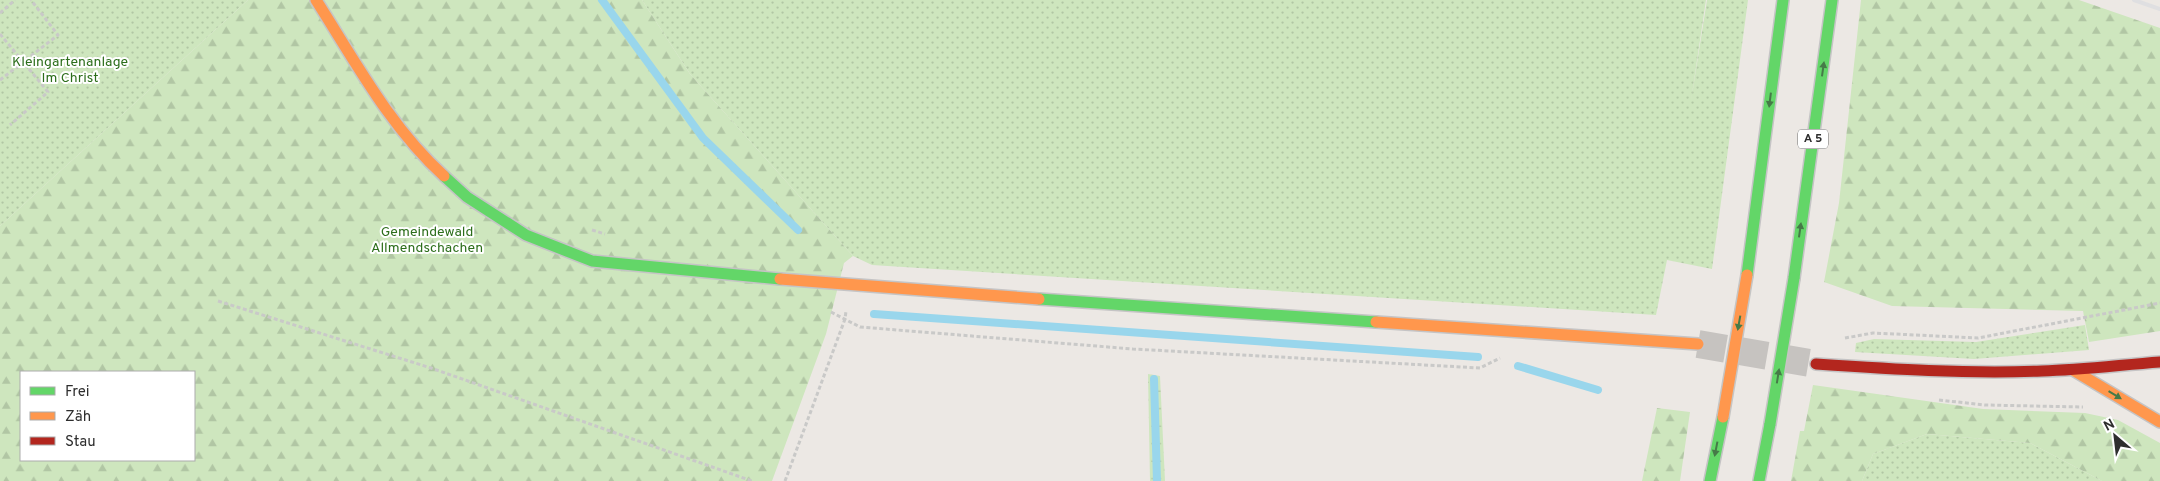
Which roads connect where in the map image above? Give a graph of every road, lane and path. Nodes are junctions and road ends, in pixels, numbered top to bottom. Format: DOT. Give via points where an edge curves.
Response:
graph roads {
  1 [pos="15,0"];
  2 [pos="30,0"];
  3 [pos="316,0"];
  4 [pos="1783,0"];
  5 [pos="1832,0"];
  6 [pos="0,13"];
  7 [pos="0,34"];
  8 [pos="24,62"];
  9 [pos="0,80"];
  10 [pos="10,125"];
  11 [pos="591,230"];
  12 [pos="610,235"];
  13 [pos="218,301"];
  14 [pos="2160,302"];
  15 [pos="1836,340"];
  16 [pos="1698,344"];
  17 [pos="1504,356"];
  18 [pos="2160,362"];
  19 [pos="1816,364"];
  20 [pos="2073,370"];
  21 [pos="2160,422"];
  22 [pos="752,481"];
  23 [pos="785,481"];
  24 [pos="1710,481"];
  25 [pos="1759,481"];
  1 -- 6 [label="path"];
  2 -- 8 [label="path" via="58,35"];
  3 -- 16 [label="main road" via="380,101 423,157 467,197 526,235 592,261 849,286"];
  4 -- 24 [label="main road, one-way, bridge" via="1747,275"];
  25 -- 5 [label="main road, A 5, one-way, bridge" via="1794,278"];
  7 -- 8 [label="path"];
  8 -- 9 [label="path"];
  8 -- 10 [label="path" via="48,92"];
  11 -- 12 [label="path"];
  13 -- 22 [label="path" via="431,368"];
  14 -- 15 [label="path" via="1978,338 1874,333"];
  17 -- 23 [label="path" via="1480,368 1153,350 860,327 845,319"];
  18 -- 20 [label="main road"];
  19 -- 20 [label="main road" via="1895,370"];
  20 -- 21 [label="main road, one-way"];
}
